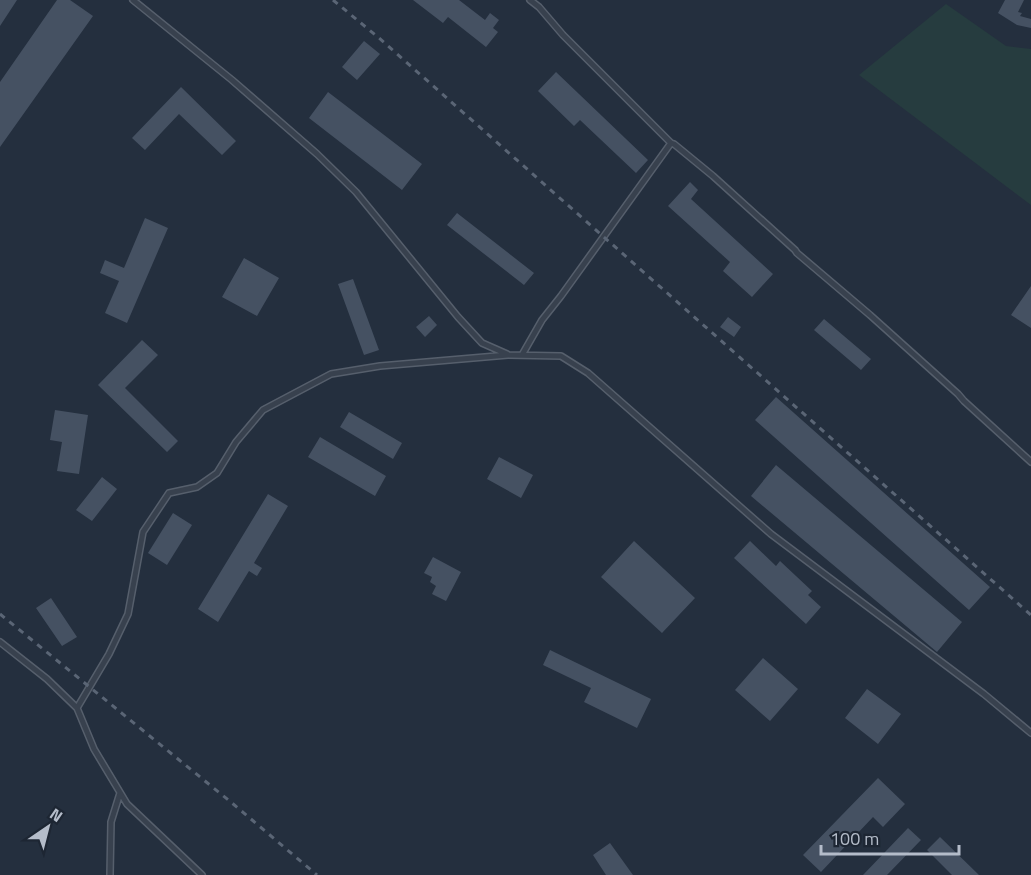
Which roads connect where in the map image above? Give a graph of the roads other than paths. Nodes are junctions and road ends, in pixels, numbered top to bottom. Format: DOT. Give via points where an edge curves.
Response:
graph roads {
  1 [pos="530,0"];
  2 [pos="137,1"];
  3 [pos="671,143"];
  4 [pos="508,355"];
  5 [pos="522,355"];
  6 [pos="1031,462"];
  7 [pos="0,642"];
  8 [pos="77,708"];
  9 [pos="1031,733"];
  10 [pos="120,793"];
  11 [pos="111,875"];
  12 [pos="202,875"];
  1 -- 3 [label="lane"];
  2 -- 4 [label="lane" via="332,169 356,192 482,343"];
  3 -- 5 [label="lane" via="542,320"];
  3 -- 6 [label="lane" via="870,315"];
  4 -- 5 [label="lane"];
  4 -- 8 [label="lane" via="332,374 263,410 217,472 197,487 169,494 143,532 128,614"];
  5 -- 9 [label="lane" via="561,356 588,373 771,534"];
  7 -- 8 [label="lane"];
  8 -- 10 [label="lane" via="94,749"];
  10 -- 11 [label="lane" via="111,822"];
  10 -- 12 [label="lane"];
}
